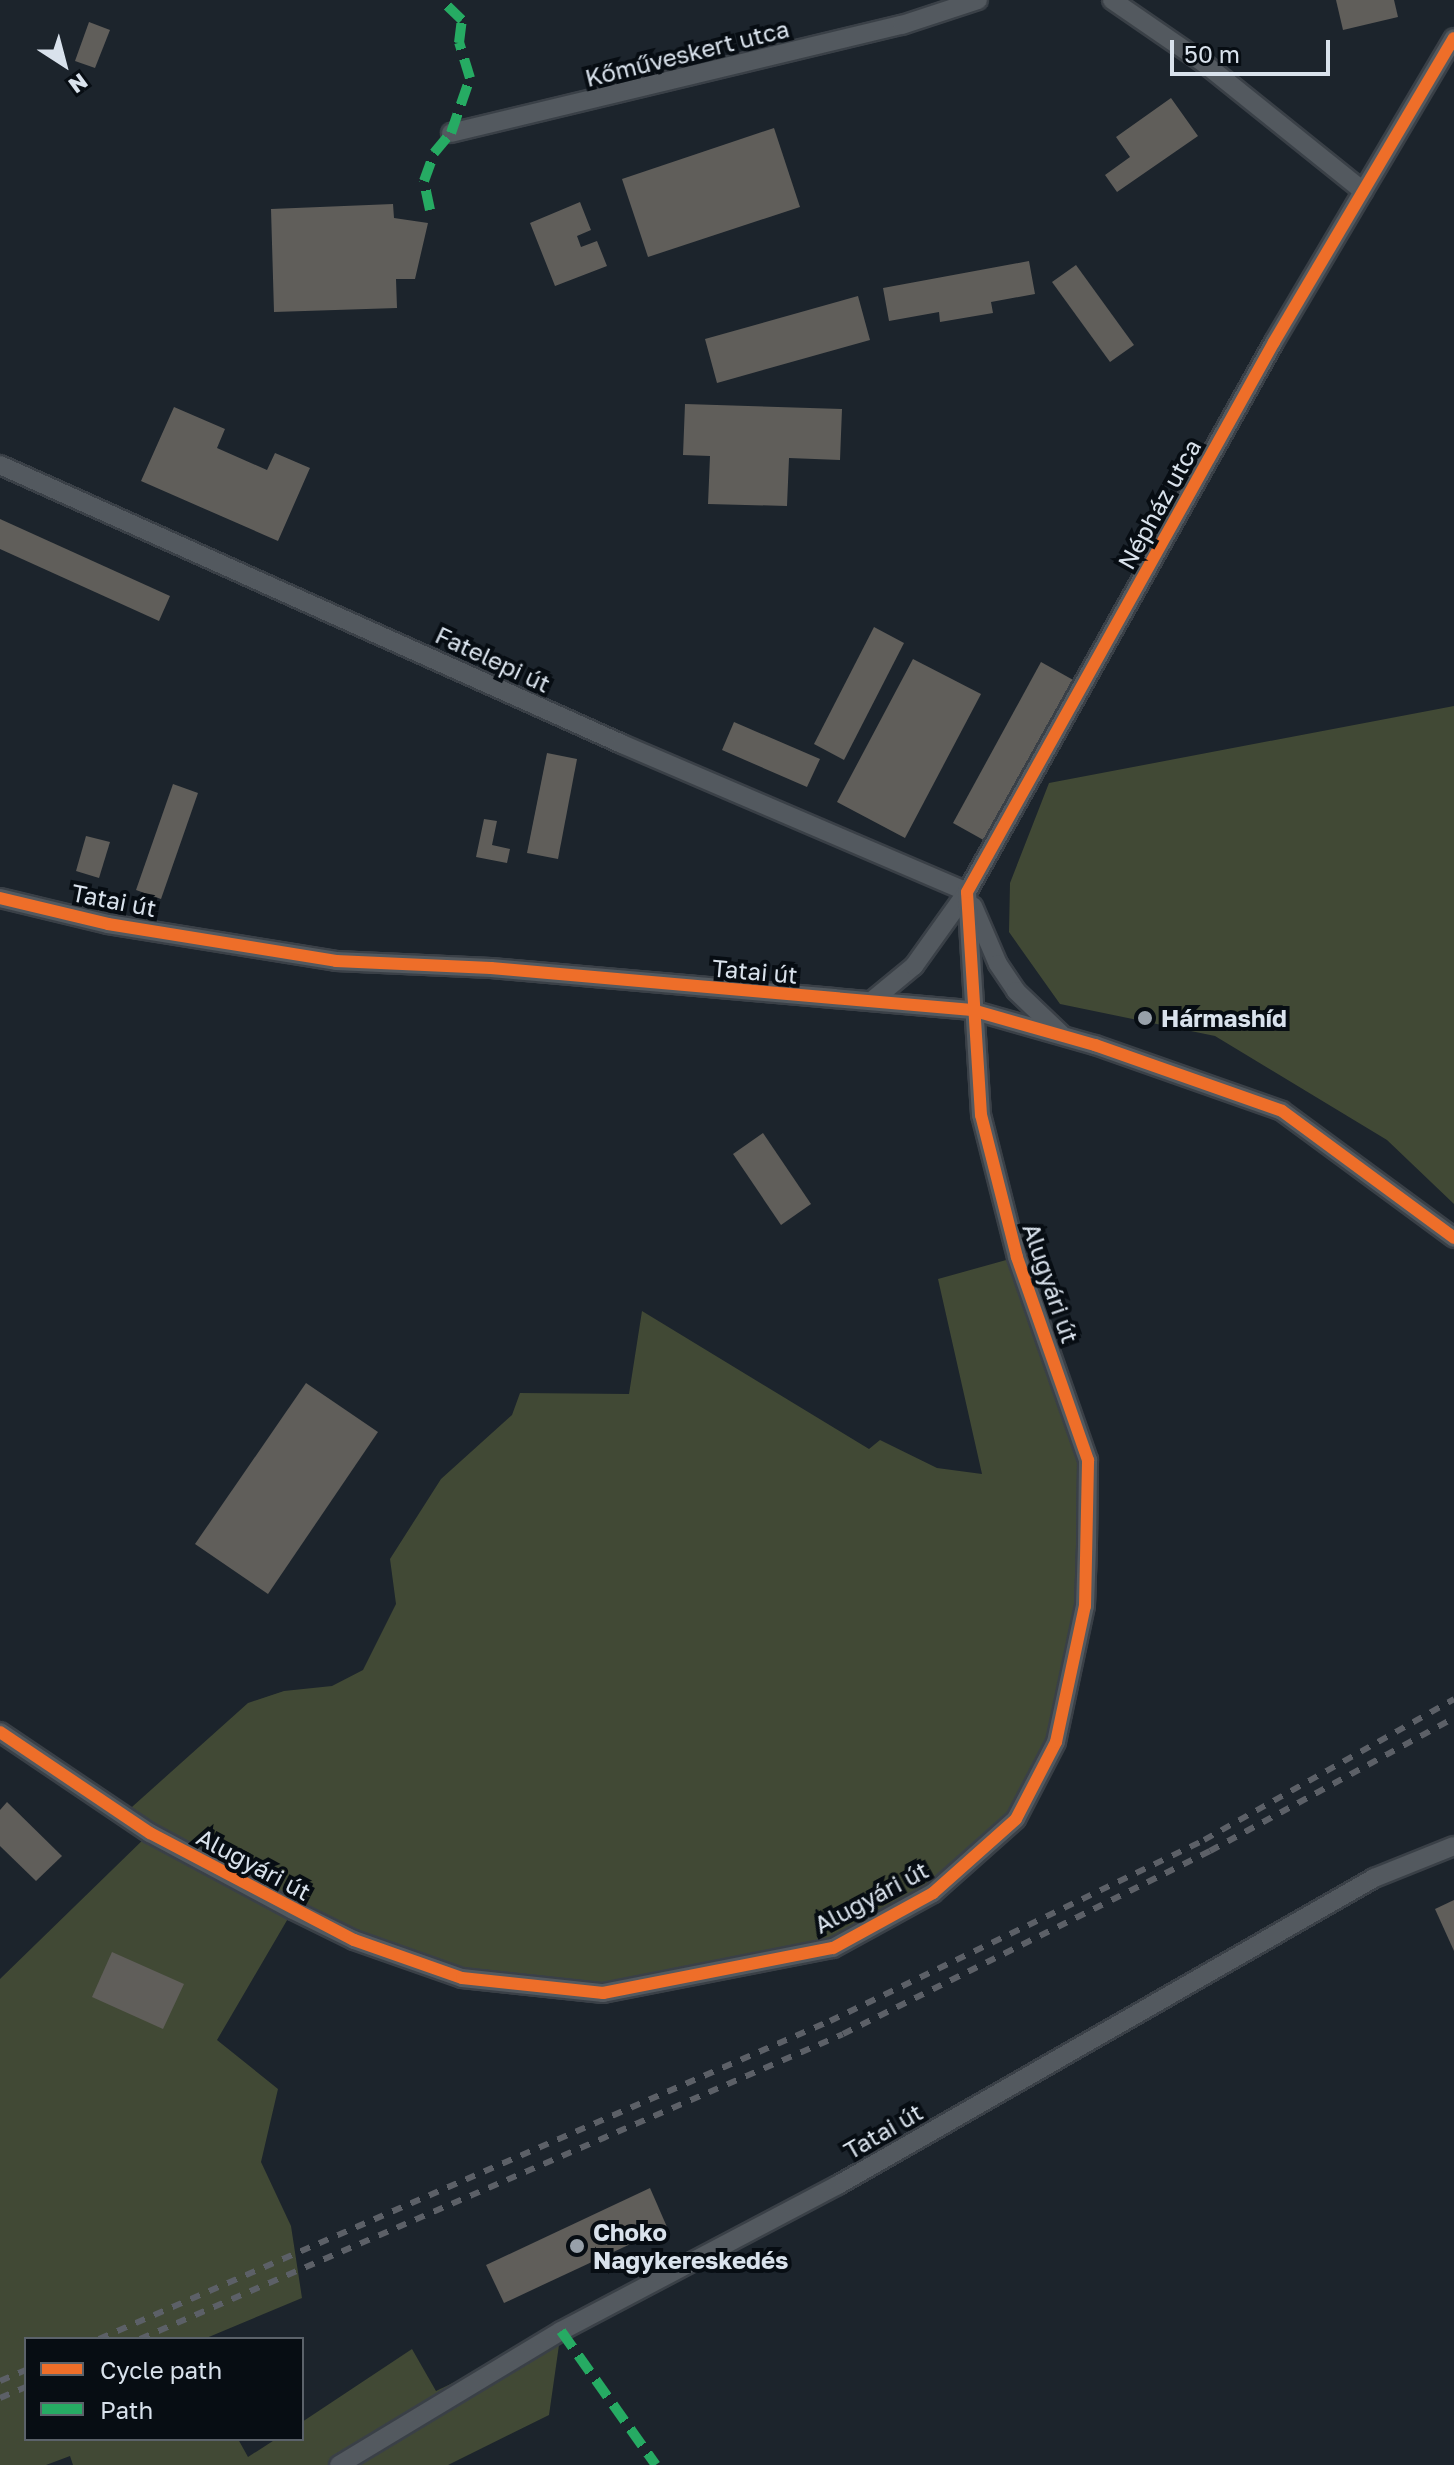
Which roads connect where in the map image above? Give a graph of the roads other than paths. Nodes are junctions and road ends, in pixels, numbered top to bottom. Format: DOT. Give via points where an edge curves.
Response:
graph roads {
  1 [pos="978,0"];
  2 [pos="1112,0"];
  3 [pos="1454,38"];
  4 [pos="451,133"];
  5 [pos="1363,191"];
  6 [pos="0,465"];
  7 [pos="967,892"];
  8 [pos="0,898"];
  9 [pos="874,999"];
  10 [pos="972,1010"];
  11 [pos="1066,1039"];
  12 [pos="1454,1238"];
  13 [pos="0,1732"];
  14 [pos="1454,1846"];
  15 [pos="339,2465"];
  1 -- 4 [label="street, Kőműveskert utca" via="902,25"];
  2 -- 5 [label="street" via="1205,64"];
  3 -- 5 [label="street, Népház utca"];
  5 -- 7 [label="street, Népház utca"];
  6 -- 7 [label="street, Fatelepi út"];
  7 -- 9 [label="street, Népház utca" via="914,966"];
  7 -- 10 [label="street"];
  7 -- 11 [label="street" via="998,964 1016,991"];
  8 -- 9 [label="street, Tatai út" via="108,924 336,961 491,968 830,1000"];
  9 -- 10 [label="street, Tatai út"];
  10 -- 11 [label="street, Tatai út"];
  10 -- 13 [label="street, Alugyári út" via="981,1115 1001,1202 1088,1460 1085,1606 1056,1742 1016,1819 933,1893 833,1948 603,1993 462,1978 354,1940 293,1910 150,1833"];
  11 -- 12 [label="street, Tatai út" via="1282,1111"];
  14 -- 15 [label="street, Tatai út" via="1374,1878 838,2185 561,2331"];
}
